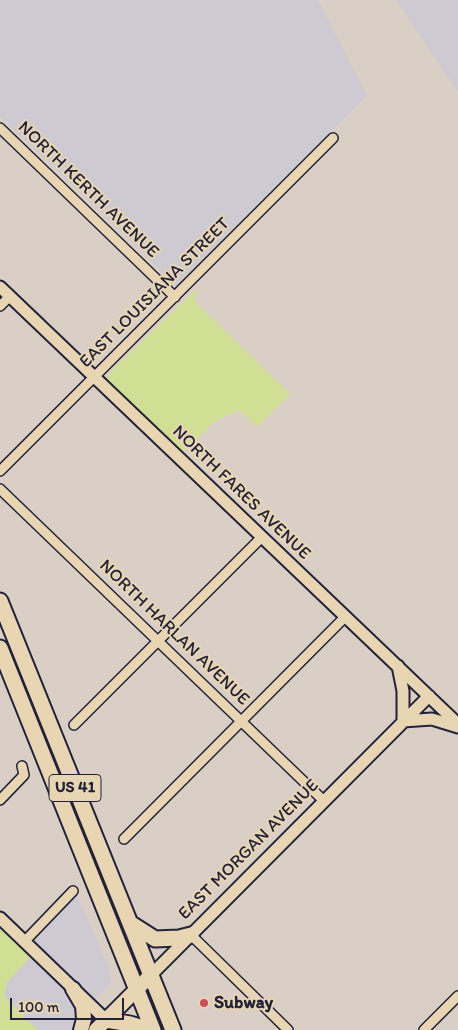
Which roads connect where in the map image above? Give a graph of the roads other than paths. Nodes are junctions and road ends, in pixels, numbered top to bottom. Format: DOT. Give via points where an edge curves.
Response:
graph roads {
  1 [pos="0,128"];
  2 [pos="333,138"];
  3 [pos="0,287"];
  4 [pos="10,296"];
  5 [pos="175,297"];
  6 [pos="0,306"];
  7 [pos="94,376"];
  8 [pos="0,471"];
  9 [pos="0,489"];
  10 [pos="262,537"];
  11 [pos="0,601"];
  12 [pos="345,617"];
  13 [pos="158,641"];
  14 [pos="0,648"];
  15 [pos="398,666"];
  16 [pos="429,696"];
  17 [pos="242,720"];
  18 [pos="403,721"];
  19 [pos="74,725"];
  20 [pos="458,726"];
  21 [pos="23,771"];
  22 [pos="0,800"];
  23 [pos="324,801"];
  24 [pos="124,839"];
  25 [pos="73,891"];
  26 [pos="0,918"];
  27 [pos="130,922"];
  28 [pos="191,935"];
  29 [pos="24,942"];
  30 [pos="151,975"];
  31 [pos="72,988"];
  32 [pos="137,989"];
  33 [pos="458,996"];
  34 [pos="101,1025"];
  35 [pos="81,1030"];
  36 [pos="149,1030"];
  37 [pos="153,1030"];
  38 [pos="173,1030"];
  39 [pos="288,1030"];
  40 [pos="424,1030"];
  1 -- 5 [label="street, NORTH KERTH AVENUE"];
  2 -- 5 [label="street, EAST LOUISIANA STREET"];
  3 -- 4 [label="street, NORTH FARES AVENUE"];
  4 -- 6 [label="street"];
  4 -- 7 [label="street, NORTH FARES AVENUE"];
  5 -- 7 [label="street, EAST LOUISIANA STREET"];
  7 -- 8 [label="street, EAST LOUISIANA STREET"];
  7 -- 10 [label="street, NORTH FARES AVENUE"];
  9 -- 13 [label="street, NORTH HARLAN AVENUE"];
  10 -- 12 [label="street, NORTH FARES AVENUE"];
  10 -- 13 [label="street"];
  11 -- 27 [label="highway, US 41"];
  12 -- 15 [label="street, NORTH FARES AVENUE"];
  12 -- 17 [label="street"];
  13 -- 17 [label="street, NORTH HARLAN AVENUE"];
  13 -- 19 [label="street"];
  14 -- 32 [label="highway, US 41"];
  15 -- 16 [label="street, NORTH FARES AVENUE"];
  15 -- 18 [label="street" via="403,691"];
  16 -- 18 [label="street, EAST MORGAN AVENUE"];
  16 -- 20 [label="street, NORTH FARES AVENUE"];
  17 -- 23 [label="street, NORTH HARLAN AVENUE"];
  17 -- 24 [label="street"];
  18 -- 20 [label="street" via="432,719"];
  18 -- 23 [label="street, EAST MORGAN AVENUE"];
  21 -- 22 [label="street"];
  23 -- 28 [label="street, EAST MORGAN AVENUE"];
  25 -- 29 [label="street"];
  26 -- 29 [label="street"];
  27 -- 28 [label="highway" via="155,939"];
  27 -- 30 [label="highway, US 41"];
  28 -- 30 [label="street, EAST MORGAN AVENUE"];
  28 -- 39 [label="street"];
  29 -- 31 [label="street"];
  30 -- 32 [label="main road, EAST MORGAN AVENUE"];
  30 -- 38 [label="highway, US 41"];
  31 -- 34 [label="street"];
  31 -- 35 [label="main road" via="83,1006"];
  32 -- 34 [label="main road, EAST MORGAN AVENUE"];
  32 -- 37 [label="highway, US 41"];
  33 -- 40 [label="street"];
  34 -- 36 [label="highway" via="130,1024"];
}
